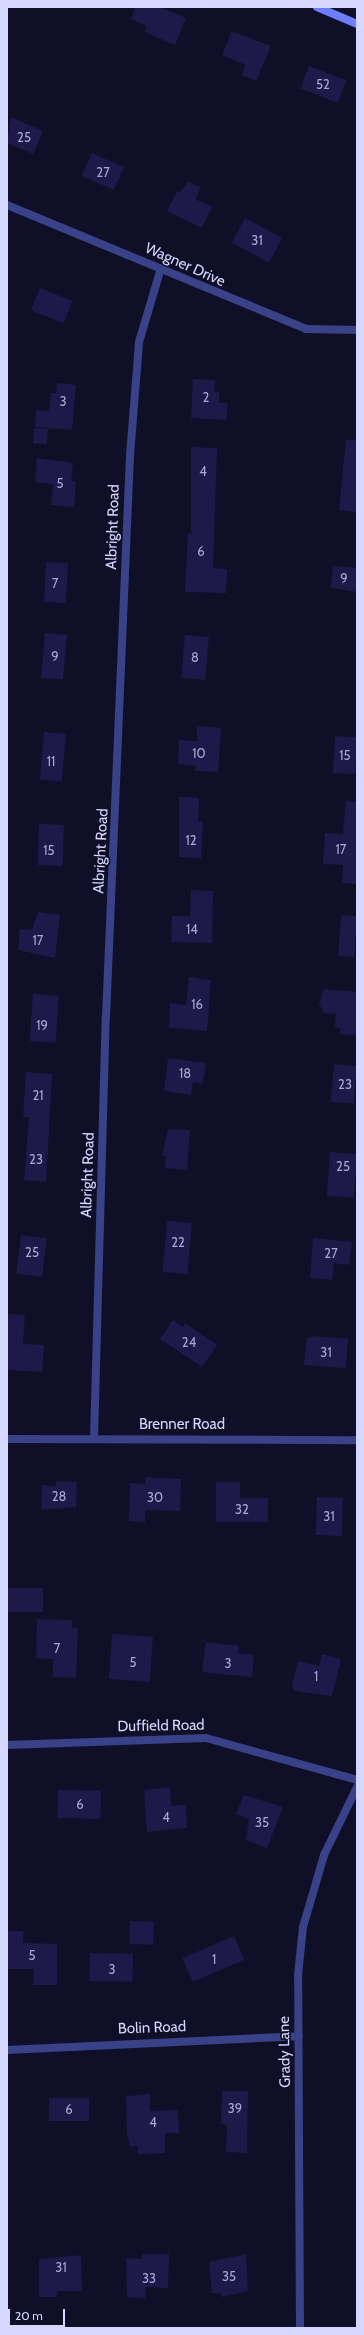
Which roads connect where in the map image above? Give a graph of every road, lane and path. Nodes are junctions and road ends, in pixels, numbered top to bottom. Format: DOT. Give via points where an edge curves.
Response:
graph roads {
  1 [pos="317,7"];
  2 [pos="357,24"];
  3 [pos="7,205"];
  4 [pos="161,268"];
  5 [pos="357,330"];
  6 [pos="94,1438"];
  7 [pos="7,1439"];
  8 [pos="357,1440"];
  9 [pos="7,1745"];
  10 [pos="357,1780"];
  11 [pos="357,1787"];
  12 [pos="299,2036"];
  13 [pos="7,2050"];
  14 [pos="300,2328"];
  1 -- 2 [label="main road"];
  3 -- 4 [label="street, Wagner Drive"];
  4 -- 5 [label="street, Wagner Drive" via="306,329"];
  4 -- 6 [label="street, Albright Road" via="139,342 131,440 106,1017"];
  6 -- 7 [label="street, Brenner Road"];
  6 -- 8 [label="street, Brenner Road"];
  9 -- 10 [label="street, Duffield Road" via="206,1738"];
  11 -- 12 [label="street, Grady Lane" via="324,1855 303,1927 298,1975"];
  12 -- 13 [label="street, Bolin Road"];
  12 -- 14 [label="street, Grady Lane"];
}
